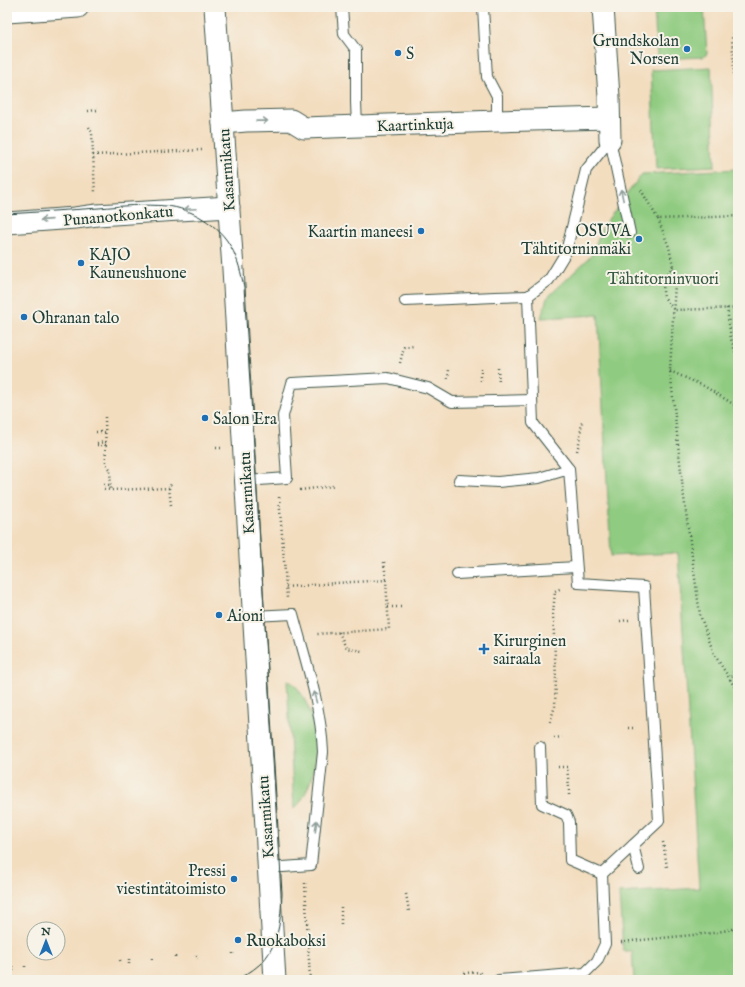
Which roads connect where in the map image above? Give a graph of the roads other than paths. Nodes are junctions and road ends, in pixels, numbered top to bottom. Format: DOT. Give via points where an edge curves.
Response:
graph roads {
  1 [pos="78,7"];
  2 [pos="215,7"];
  3 [pos="342,7"];
  4 [pos="483,7"];
  5 [pos="603,7"];
  6 [pos="7,12"];
  7 [pos="609,118"];
  8 [pos="497,121"];
  9 [pos="223,123"];
  10 [pos="357,126"];
  11 [pos="610,140"];
  12 [pos="229,207"];
  13 [pos="7,223"];
  14 [pos="630,233"];
  15 [pos="528,296"];
  16 [pos="405,302"];
  17 [pos="532,400"];
  18 [pos="569,470"];
  19 [pos="459,480"];
  20 [pos="245,481"];
  21 [pos="577,572"];
  22 [pos="457,574"];
  23 [pos="253,616"];
  24 [pos="540,747"];
  25 [pos="633,845"];
  26 [pos="269,868"];
  27 [pos="639,869"];
  28 [pos="602,874"];
  29 [pos="555,978"];
  30 [pos="269,980"];
  31 [pos="499,980"];
  1 -- 6 [label="street"];
  2 -- 9 [label="street, Kasarmikatu"];
  3 -- 10 [label="lane" via="344,34 356,50"];
  4 -- 8 [label="lane" via="486,77 496,96"];
  5 -- 7 [label="street"];
  7 -- 8 [label="street, Kaartinkuja"];
  7 -- 11 [label="street"];
  8 -- 10 [label="street, Kaartinkuja"];
  9 -- 10 [label="street, Kaartinkuja, one-way" via="291,120 304,128"];
  9 -- 12 [label="street, Kasarmikatu"];
  14 -- 11 [label="lane, one-way"];
  11 -- 15 [label="lane" via="586,170 566,252 549,280"];
  12 -- 13 [label="street, Punanotkonkatu, one-way"];
  12 -- 20 [label="street, Kasarmikatu"];
  15 -- 16 [label="lane"];
  15 -- 17 [label="lane"];
  17 -- 18 [label="lane" via="533,423"];
  17 -- 20 [label="lane" via="452,402 428,388 388,378 292,383 283,416 287,478"];
  18 -- 19 [label="lane" via="539,478 498,482"];
  18 -- 21 [label="lane"];
  20 -- 23 [label="street, Kasarmikatu"];
  21 -- 22 [label="lane"];
  21 -- 25 [label="lane" via="578,583 644,587 659,821"];
  23 -- 26 [label="street, Kasarmikatu"];
  26 -- 23 [label="lane, one-way" via="311,865 323,735 291,614"];
  24 -- 28 [label="lane" via="542,804 566,815 569,822 570,860"];
  25 -- 27 [label="lane"];
  25 -- 28 [label="lane"];
  26 -- 30 [label="street, Kasarmikatu"];
  28 -- 29 [label="lane" via="605,944 597,961 585,973"];
  29 -- 31 [label="lane"];
}
